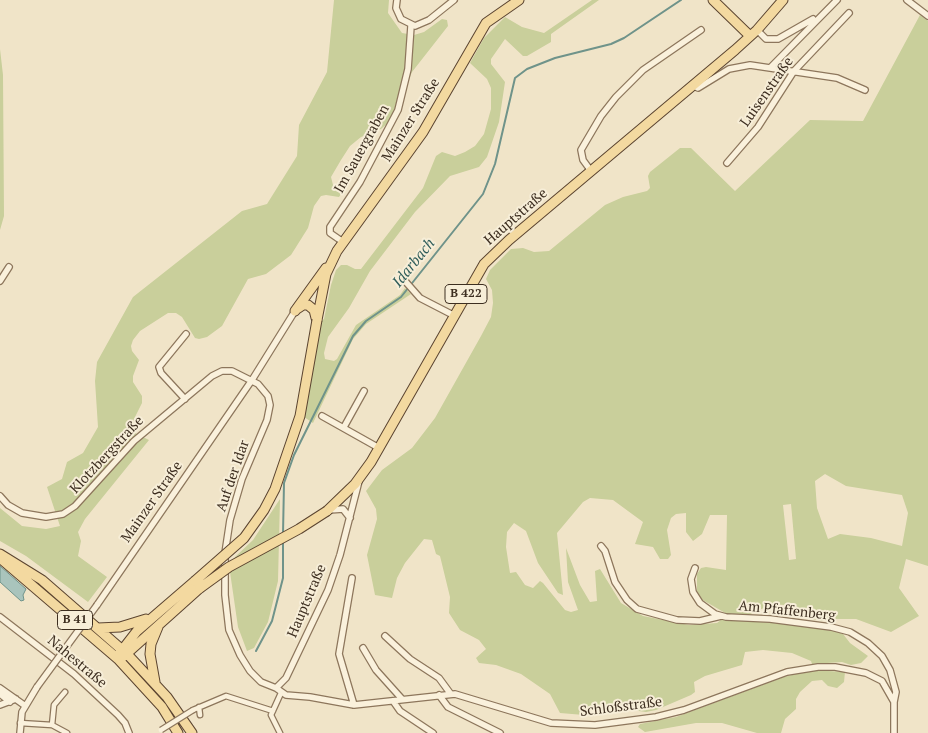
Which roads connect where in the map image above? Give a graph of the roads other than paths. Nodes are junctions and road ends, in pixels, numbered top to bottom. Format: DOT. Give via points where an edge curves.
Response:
graph roads {
  1 [pos="397,0"];
  2 [pos="454,0"];
  3 [pos="519,0"];
  4 [pos="713,0"];
  5 [pos="783,0"];
  6 [pos="837,0"];
  7 [pos="907,0"];
  8 [pos="849,13"];
  9 [pos="928,16"];
  10 [pos="819,17"];
  11 [pos="411,26"];
  12 [pos="701,30"];
  13 [pos="753,33"];
  14 [pos="771,67"];
  15 [pos="794,72"];
  16 [pos="692,85"];
  17 [pos="865,90"];
  18 [pos="727,164"];
  19 [pos="591,171"];
  20 [pos="343,242"];
  21 [pos="331,262"];
  22 [pos="9,266"];
  23 [pos="0,281"];
  24 [pos="406,282"];
  25 [pos="294,311"];
  26 [pos="454,316"];
  27 [pos="317,320"];
  28 [pos="186,334"];
  29 [pos="252,380"];
  30 [pos="364,391"];
  31 [pos="185,398"];
  32 [pos="322,416"];
  33 [pos="344,427"];
  34 [pos="379,448"];
  35 [pos="360,479"];
  36 [pos="0,496"];
  37 [pos="327,510"];
  38 [pos="350,518"];
  39 [pos="601,546"];
  40 [pos="0,554"];
  41 [pos="0,558"];
  42 [pos="694,568"];
  43 [pos="352,578"];
  44 [pos="197,584"];
  45 [pos="721,616"];
  46 [pos="0,617"];
  47 [pos="151,617"];
  48 [pos="162,621"];
  49 [pos="98,628"];
  50 [pos="385,636"];
  51 [pos="363,648"];
  52 [pos="125,652"];
  53 [pos="118,659"];
  54 [pos="155,682"];
  55 [pos="0,688"];
  56 [pos="276,688"];
  57 [pos="65,692"];
  58 [pos="281,693"];
  59 [pos="450,693"];
  60 [pos="0,694"];
  61 [pos="438,695"];
  62 [pos="402,699"];
  63 [pos="13,701"];
  64 [pos="393,701"];
  65 [pos="894,702"];
  66 [pos="1,704"];
  67 [pos="24,705"];
  68 [pos="354,706"];
  69 [pos="200,707"];
  70 [pos="273,711"];
  71 [pos="200,715"];
  72 [pos="20,723"];
  73 [pos="52,724"];
  74 [pos="161,731"];
  75 [pos="20,733"];
  76 [pos="67,733"];
  77 [pos="129,733"];
  78 [pos="156,733"];
  79 [pos="178,733"];
  80 [pos="192,733"];
  81 [pos="280,733"];
  82 [pos="433,733"];
  83 [pos="500,733"];
  84 [pos="894,733"];
  1 -- 11 [label="street" via="398,14"];
  2 -- 11 [label="street" via="429,20"];
  3 -- 20 [label="main road, Mainzer Straße / B 422" via="497,13 483,28 422,132"];
  4 -- 13 [label="main road"];
  5 -- 13 [label="main road, Hauptstraße / B 422"];
  6 -- 10 [label="street"];
  7 -- 9 [label="street"];
  8 -- 15 [label="street, Luisenstraße"];
  10 -- 13 [label="street" via="778,39 766,39"];
  10 -- 14 [label="street"];
  11 -- 20 [label="street, Im Sauergraben" via="408,70 398,110 360,182 330,227 330,233"];
  12 -- 19 [label="street" via="643,70 611,103 581,150"];
  13 -- 16 [label="main road, Hauptstraße / B 422"];
  14 -- 15 [label="street"];
  14 -- 16 [label="street" via="739,66 701,87"];
  15 -- 17 [label="street" via="837,78"];
  15 -- 18 [label="street, Luisenstraße" via="758,127"];
  16 -- 19 [label="main road, Hauptstraße / B 422"];
  19 -- 26 [label="main road, Hauptstraße / B 422" via="489,259 478,272"];
  20 -- 21 [label="main road, Mainzer Straße / B 422"];
  21 -- 25 [label="main road"];
  21 -- 27 [label="main road, B 422"];
  22 -- 23 [label="street"];
  24 -- 26 [label="street" via="420,298"];
  25 -- 27 [label="main road" via="307,304 314,310"];
  25 -- 29 [label="street, Mainzer Straße"];
  26 -- 34 [label="main road, Hauptstraße / B 422"];
  27 -- 44 [label="main road, B 422, bridge" via="302,409 275,489 244,538"];
  28 -- 31 [label="street" via="159,367"];
  29 -- 31 [label="street, Klotzbergstraße" via="238,373 222,371"];
  29 -- 56 [label="street, Auf der Idar" via="263,389 270,405 230,520 224,568 226,612 232,640 247,667 260,682"];
  29 -- 67 [label="street, Mainzer Straße, bridge"];
  30 -- 33 [label="street"];
  31 -- 36 [label="street, Klotzbergstraße" via="134,441 70,511 54,516 32,516 14,509"];
  32 -- 33 [label="street"];
  33 -- 34 [label="street"];
  34 -- 35 [label="main road, Hauptstraße / B 422"];
  35 -- 37 [label="main road, B 422"];
  35 -- 38 [label="street, Hauptstraße"];
  37 -- 38 [label="street" via="343,510"];
  37 -- 44 [label="main road, B 422, bridge" via="299,529"];
  38 -- 56 [label="street, Hauptstraße" via="325,599 286,678"];
  39 -- 45 [label="street, Am Pfaffenberg" via="616,582 637,609 677,620 700,621"];
  40 -- 49 [label="main road, B 41" via="42,580"];
  41 -- 53 [label="main road, B 41"];
  42 -- 45 [label="street, Am Pfaffenberg" via="692,586 696,598 705,608"];
  43 -- 68 [label="street" via="339,654"];
  44 -- 47 [label="main road, B 422"];
  44 -- 48 [label="main road, B 422"];
  45 -- 65 [label="street, Am Pfaffenberg" via="818,624 850,632 868,643 886,662 896,692"];
  46 -- 77 [label="street, Nahestraße" via="74,674 118,715"];
  47 -- 49 [label="main road" via="120,627"];
  47 -- 52 [label="main road, B 422"];
  48 -- 52 [label="main road, B 422"];
  48 -- 54 [label="main road" via="151,649"];
  49 -- 52 [label="main road, B 41"];
  50 -- 59 [label="street" via="438,678"];
  51 -- 62 [label="street" via="376,670"];
  52 -- 53 [label="main road"];
  52 -- 54 [label="main road, B 41"];
  53 -- 79 [label="main road, B 41" via="162,707"];
  54 -- 80 [label="main road, B 41"];
  55 -- 63 [label="street"];
  56 -- 58 [label="street"];
  57 -- 73 [label="street" via="54,705"];
  58 -- 68 [label="street, Schloßstraße"];
  58 -- 70 [label="street"];
  59 -- 61 [label="street, Schloßstraße"];
  59 -- 65 [label="street, Schloßstraße" via="551,723 595,725 684,710 787,672 836,667 875,676 888,688"];
  60 -- 63 [label="street"];
  61 -- 62 [label="street, Schloßstraße"];
  61 -- 83 [label="street" via="448,707"];
  62 -- 64 [label="street, Schloßstraße"];
  63 -- 66 [label="street"];
  63 -- 67 [label="street"];
  64 -- 68 [label="street, Schloßstraße"];
  64 -- 82 [label="street" via="400,711"];
  65 -- 84 [label="street"];
  67 -- 72 [label="street"];
  69 -- 70 [label="street" via="226,696"];
  69 -- 71 [label="street"];
  69 -- 74 [label="street, bridge"];
  70 -- 81 [label="street" via="273,722"];
  72 -- 73 [label="street"];
  72 -- 75 [label="street"];
  73 -- 76 [label="street"];
  74 -- 78 [label="street"];
}
